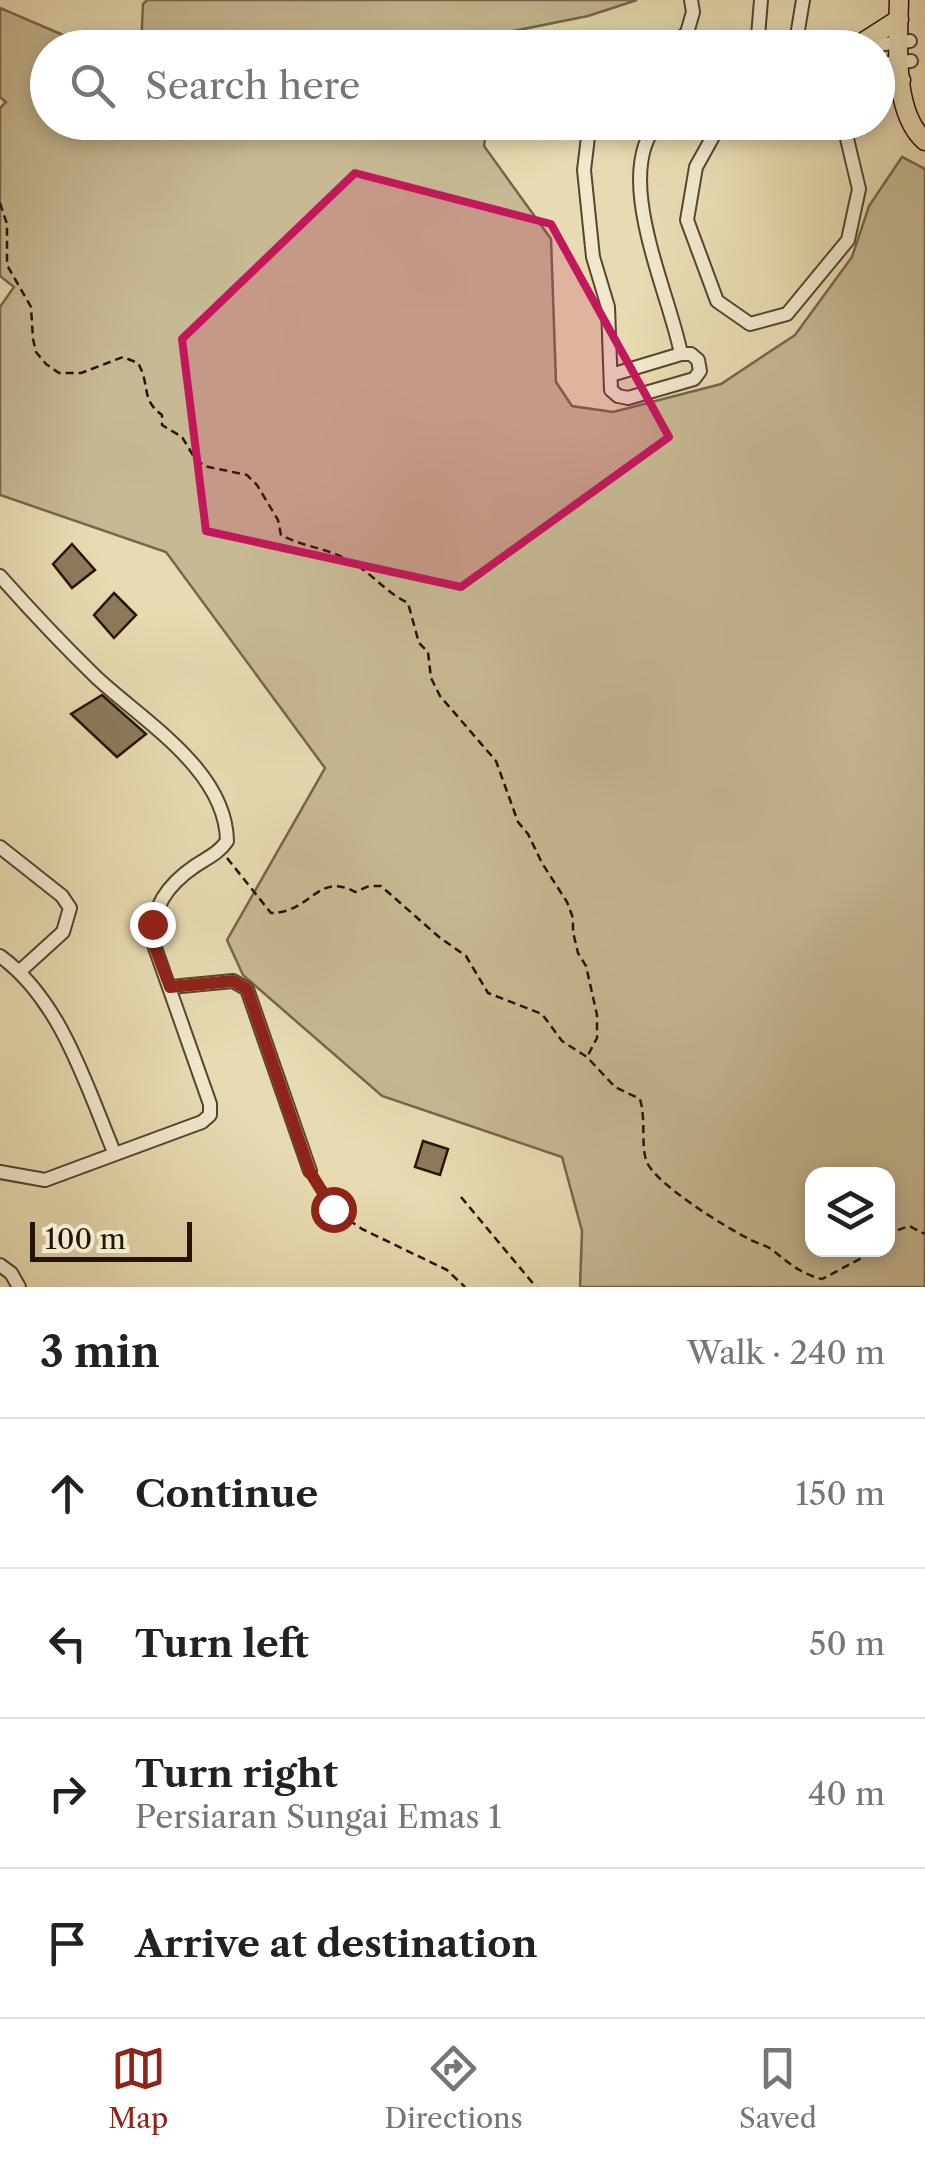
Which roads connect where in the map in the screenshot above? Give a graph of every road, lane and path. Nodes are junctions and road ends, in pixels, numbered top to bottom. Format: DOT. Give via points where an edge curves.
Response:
graph roads {
  1 [pos="692,0"];
  2 [pos="761,0"];
  3 [pos="802,0"];
  4 [pos="908,0"];
  5 [pos="899,9"];
  6 [pos="688,30"];
  7 [pos="759,30"];
  8 [pos="798,30"];
  9 [pos="875,30"];
  10 [pos="904,41"];
  11 [pos="895,42"];
  12 [pos="895,67"];
  13 [pos="904,67"];
  14 [pos="925,127"];
  15 [pos="588,140"];
  16 [pos="647,140"];
  17 [pos="711,140"];
  18 [pos="848,140"];
  19 [pos="925,141"];
  20 [pos="0,203"];
  21 [pos="681,354"];
  22 [pos="612,375"];
  23 [pos="0,576"];
  24 [pos="0,847"];
  25 [pos="221,850"];
  26 [pos="0,956"];
  27 [pos="19,972"];
  28 [pos="170,987"];
  29 [pos="587,1057"];
  30 [pos="114,1152"];
  31 [pos="0,1172"];
  32 [pos="310,1172"];
  33 [pos="461,1197"];
  34 [pos="895,1231"];
  35 [pos="925,1234"];
  36 [pos="864,1257"];
  37 [pos="0,1265"];
  38 [pos="822,1279"];
  39 [pos="19,1287"];
  40 [pos="465,1287"];
  41 [pos="536,1287"];
  42 [pos="821,1287"];
  1 -- 6 [label="street"];
  2 -- 7 [label="street"];
  3 -- 8 [label="street"];
  4 -- 10 [label="main road"];
  5 -- 9 [label="main road"];
  5 -- 10 [label="main road"];
  10 -- 11 [label="street"];
  10 -- 13 [label="main road"];
  12 -- 13 [label="main road"];
  13 -- 14 [label="main road"];
  13 -- 19 [label="main road" via="908,121"];
  15 -- 22 [label="street" via="593,258 608,307"];
  16 -- 21 [label="street" via="640,170 648,247"];
  17 -- 18 [label="street" via="696,167 688,220 717,301 750,324 788,314 848,240 859,189"];
  20 -- 29 [label="path" via="8,265 31,307 36,352 46,364 59,373 80,373 123,357 138,363 162,425 182,437 204,466 247,475 281,535 346,558 408,603 440,696 496,762 518,822 567,902 597,1014 597,1038"];
  21 -- 22 [label="street"];
  21 -- 22 [label="street" via="698,360 694,379 628,398 612,390"];
  23 -- 25 [label="street" via="99,680 184,752 224,810 227,841"];
  24 -- 27 [label="street" via="70,908 63,932"];
  25 -- 28 [label="street" via="160,899 153,942"];
  25 -- 29 [label="path" via="271,913 300,907 327,885 356,892 381,886 466,956 488,993 542,1014 562,1041"];
  26 -- 27 [label="street"];
  27 -- 30 [label="street" via="58,1025"];
  28 -- 30 [label="street" via="210,1115"];
  28 -- 32 [label="street" via="233,981 247,989"];
  29 -- 38 [label="path" via="615,1087 640,1098 646,1161 659,1178 783,1262"];
  30 -- 31 [label="street" via="45,1180"];
  32 -- 40 [label="path" via="333,1209 447,1270"];
  33 -- 41 [label="path"];
  34 -- 35 [label="path" via="909,1226"];
  36 -- 38 [label="path"];
  37 -- 39 [label="street"];
  38 -- 42 [label="path"];
}
